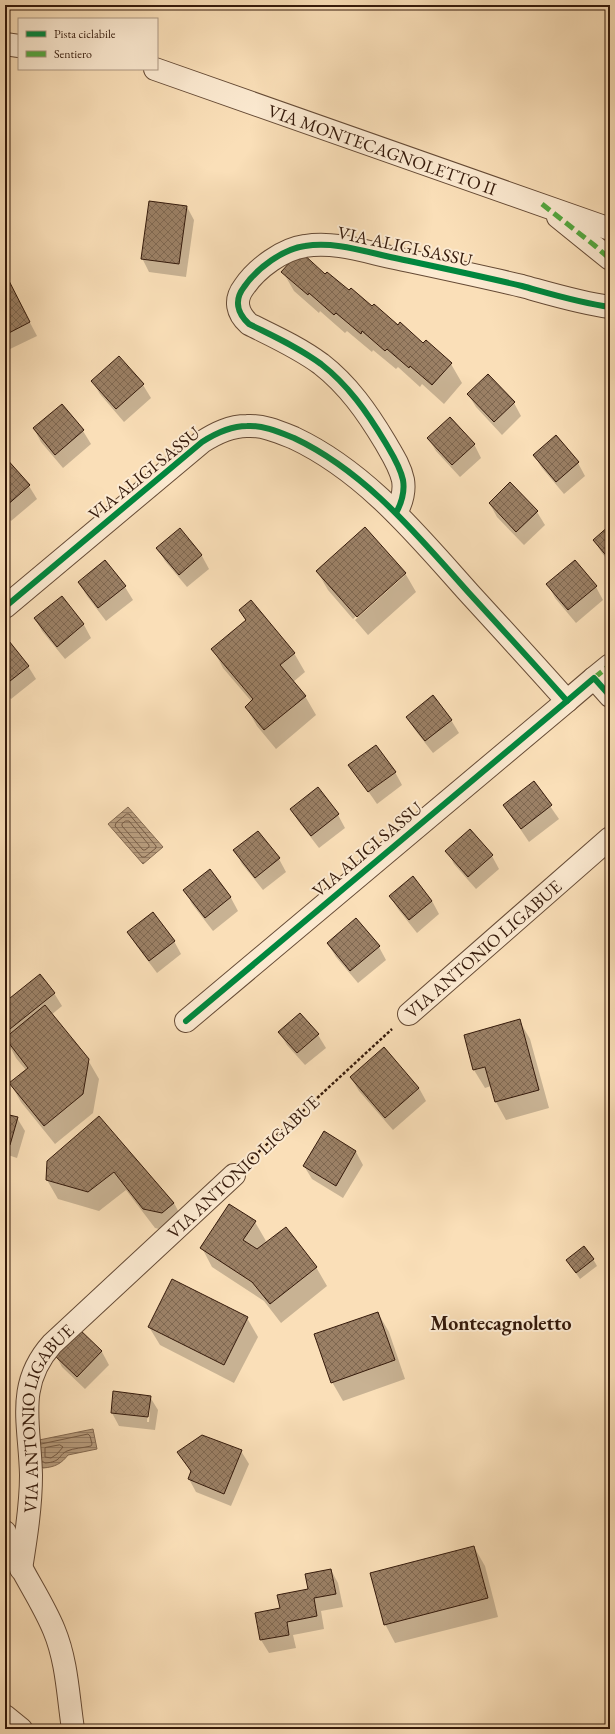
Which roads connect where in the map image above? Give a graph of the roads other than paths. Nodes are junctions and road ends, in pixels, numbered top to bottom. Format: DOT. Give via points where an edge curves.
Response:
graph roads {
  1 [pos="5,44"];
  2 [pos="18,46"];
  3 [pos="158,70"];
  4 [pos="542,204"];
  5 [pos="610,229"];
  6 [pos="610,259"];
  7 [pos="610,307"];
  8 [pos="396,513"];
  9 [pos="5,607"];
  10 [pos="602,672"];
  11 [pos="610,696"];
  12 [pos="567,701"];
  13 [pos="610,838"];
  14 [pos="409,1014"];
  15 [pos="186,1021"];
  16 [pos="234,1175"];
  17 [pos="5,1532"];
  18 [pos="21,1569"];
  19 [pos="5,1716"];
  20 [pos="21,1729"];
  21 [pos="73,1729"];
  1 -- 2 [label="street"];
  3 -- 4 [label="street, VIA MONTECAGNOLETTO II"];
  4 -- 5 [label="street, VIA MONTECAGNOLETTO II"];
  4 -- 6 [label="street"];
  7 -- 8 [label="street, VIA ALIGI SASSU" via="388,256 326,245 293,249 272,261 249,280 237,301 243,319 320,363 352,393 371,419 395,458 401,474 403,496"];
  8 -- 9 [label="street, VIA ALIGI SASSU" via="343,468 304,443 263,428 231,428 197,446"];
  8 -- 12 [label="street, VIA ALIGI SASSU"];
  10 -- 11 [label="street, VIA ALIGI SASSU"];
  10 -- 12 [label="street, VIA ALIGI SASSU"];
  12 -- 15 [label="street, VIA ALIGI SASSU"];
  13 -- 14 [label="street, VIA ANTONIO LIGABUE"];
  16 -- 18 [label="street, VIA ANTONIO LIGABUE" via="52,1344 33,1371 28,1392 31,1476"];
  17 -- 18 [label="street"];
  18 -- 21 [label="street" via="55,1632 66,1678"];
  19 -- 20 [label="street"];
}
